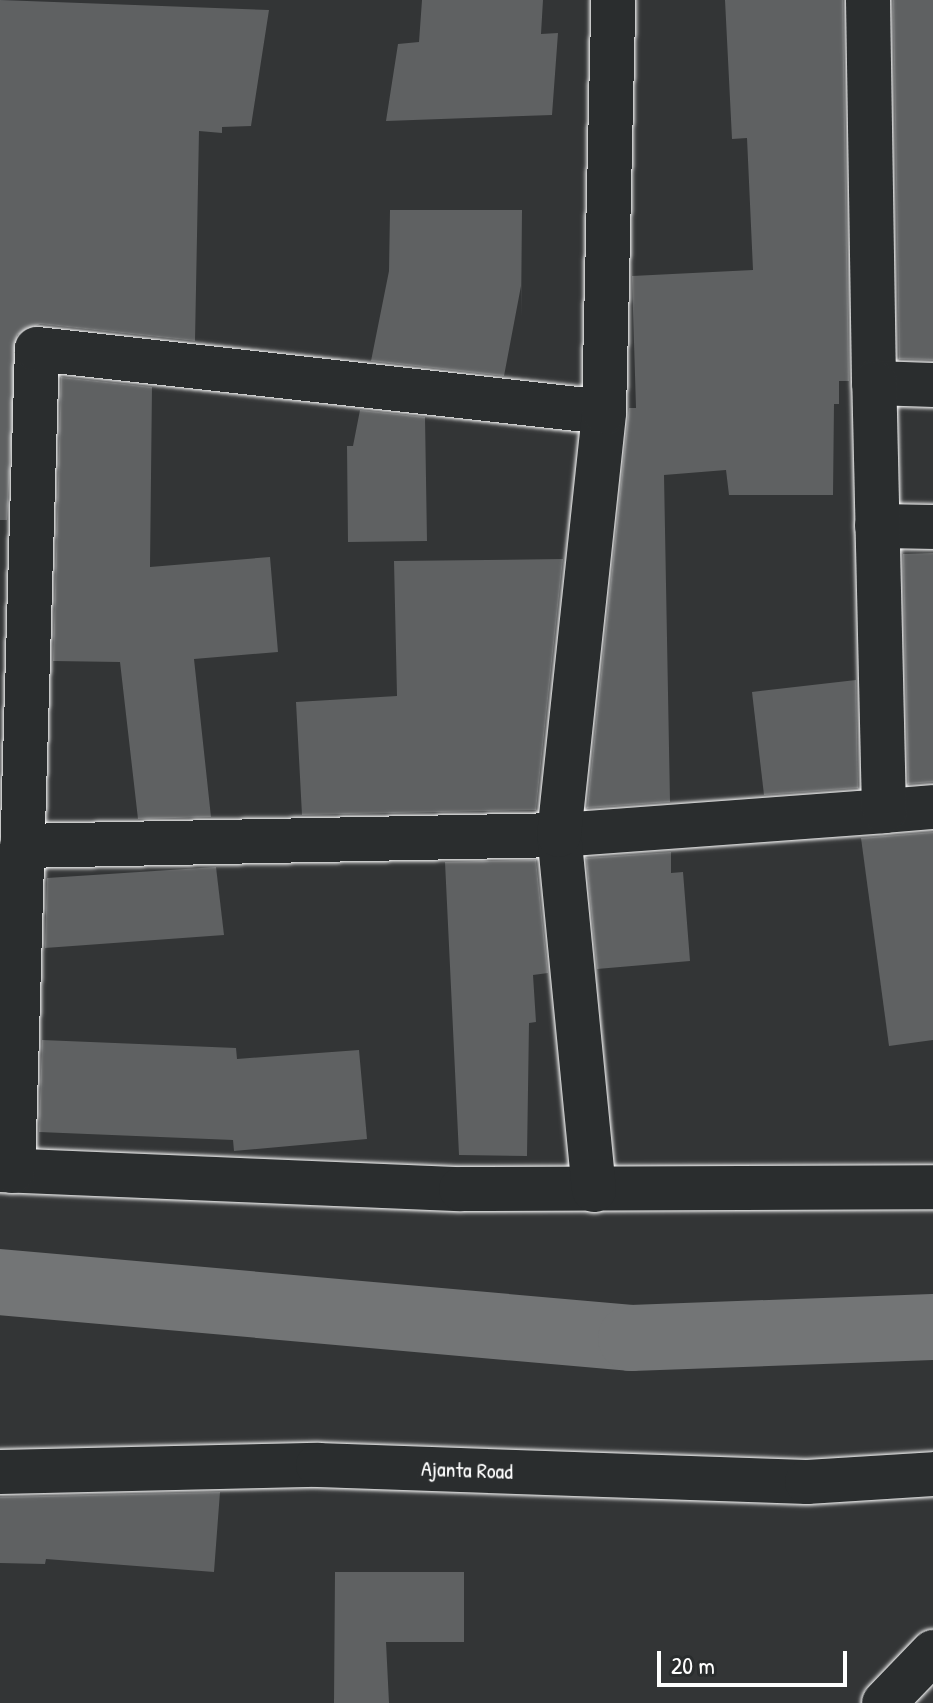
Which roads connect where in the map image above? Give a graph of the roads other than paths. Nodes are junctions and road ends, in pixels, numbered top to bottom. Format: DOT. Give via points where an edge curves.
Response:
graph roads {
  1 [pos="613,0"];
  2 [pos="868,0"];
  3 [pos="19,349"];
  4 [pos="874,383"];
  5 [pos="933,385"];
  6 [pos="604,412"];
  7 [pos="877,526"];
  8 [pos="933,527"];
  9 [pos="933,807"];
  10 [pos="884,811"];
  11 [pos="559,835"];
  12 [pos="22,846"];
  13 [pos="6,1171"];
  14 [pos="933,1187"];
  15 [pos="594,1190"];
  16 [pos="0,1472"];
  17 [pos="933,1474"];
  18 [pos="933,1652"];
  19 [pos="884,1703"];
  1 -- 6 [label="street"];
  2 -- 4 [label="street"];
  3 -- 6 [label="street"];
  3 -- 12 [label="street"];
  4 -- 5 [label="street"];
  4 -- 7 [label="street"];
  6 -- 11 [label="street"];
  7 -- 8 [label="street"];
  7 -- 10 [label="street"];
  9 -- 10 [label="street"];
  10 -- 11 [label="street"];
  11 -- 12 [label="street"];
  11 -- 15 [label="street"];
  12 -- 13 [label="street"];
  13 -- 15 [label="street"];
  14 -- 15 [label="street"];
  16 -- 17 [label="street, Ajanta Road" via="318,1465 807,1482"];
  18 -- 19 [label="street"];
}
